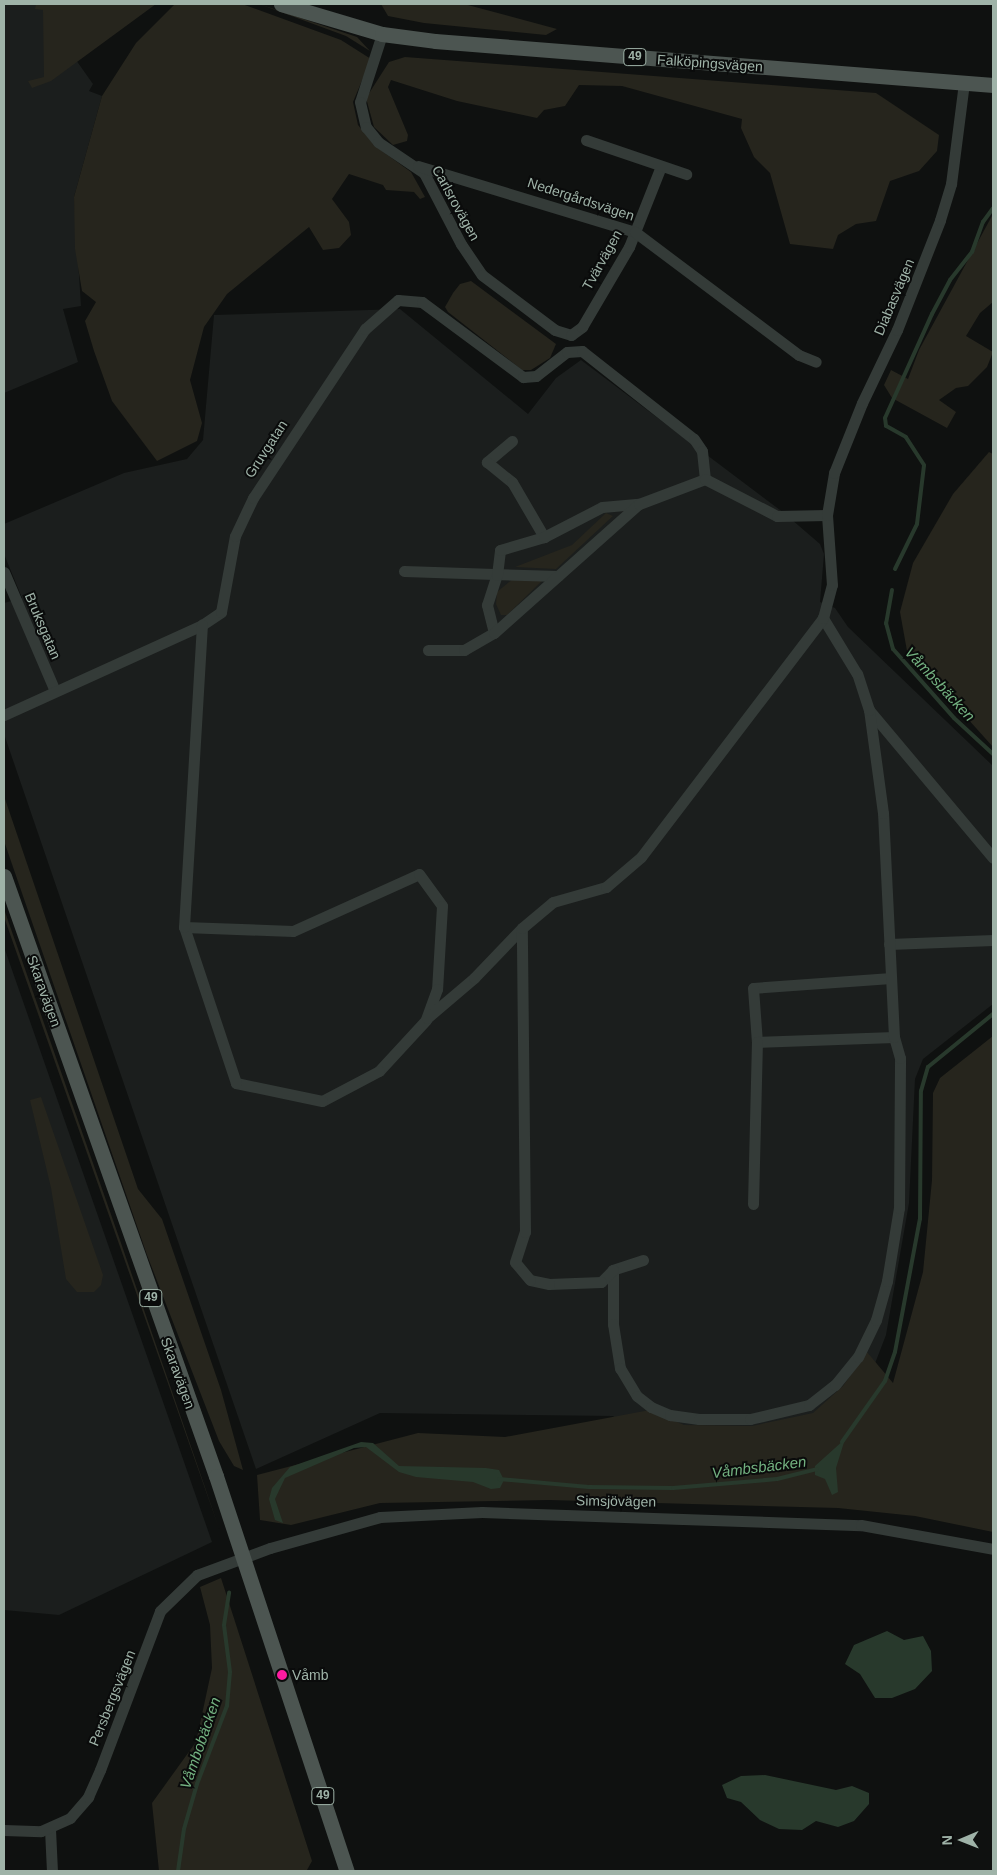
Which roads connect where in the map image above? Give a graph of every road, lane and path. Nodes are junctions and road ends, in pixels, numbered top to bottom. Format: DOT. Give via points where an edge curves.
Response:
graph roads {
  1 [pos="281,4"];
  2 [pos="382,34"];
  3 [pos="964,83"];
  4 [pos="993,85"];
  5 [pos="586,140"];
  6 [pos="418,166"];
  7 [pos="661,166"];
  8 [pos="686,174"];
  9 [pos="635,232"];
  10 [pos="571,335"];
  11 [pos="816,362"];
  12 [pos="512,441"];
  13 [pos="705,479"];
  14 [pos="639,504"];
  15 [pos="827,515"];
  16 [pos="544,537"];
  17 [pos="404,571"];
  18 [pos="4,572"];
  19 [pos="497,575"];
  20 [pos="558,576"];
  21 [pos="823,618"];
  22 [pos="202,626"];
  23 [pos="494,633"];
  24 [pos="428,650"];
  25 [pos="55,691"];
  26 [pos="869,710"];
  27 [pos="4,715"];
  28 [pos="993,858"];
  29 [pos="4,876"];
  30 [pos="184,927"];
  31 [pos="522,928"];
  32 [pos="993,940"];
  33 [pos="889,944"];
  34 [pos="891,978"];
  35 [pos="426,1020"];
  36 [pos="894,1038"];
  37 [pos="757,1042"];
  38 [pos="752,1204"];
  39 [pos="643,1260"];
  40 [pos="613,1270"];
  41 [pos="993,1549"];
  42 [pos="242,1558"];
  43 [pos="50,1829"];
  44 [pos="4,1830"];
  45 [pos="52,1871"];
  46 [pos="347,1871"];
  1 -- 2 [label="main road, Falköpingsvägen / 49"];
  2 -- 3 [label="main road, Falköpingsvägen / 49" via="435,42"];
  2 -- 6 [label="street, Carlsrovägen" via="378,57 361,93 360,111 378,142"];
  3 -- 4 [label="main road, Falköpingsvägen / 49"];
  3 -- 15 [label="street, Diabasvägen" via="950,184 940,220 897,330 841,452"];
  5 -- 7 [label="street"];
  6 -- 9 [label="street, Nedergårdsvägen"];
  6 -- 10 [label="street, Carlsrovägen" via="482,275 555,330"];
  7 -- 8 [label="street"];
  7 -- 9 [label="street, Tvärvägen"];
  9 -- 10 [label="street, Tvärvägen" via="582,327"];
  9 -- 11 [label="street, Nedergårdsvägen" via="799,355"];
  12 -- 16 [label="street" via="487,462 512,482"];
  13 -- 14 [label="street"];
  13 -- 15 [label="street" via="727,487 777,516"];
  13 -- 22 [label="street, Gruvgatan" via="702,451 694,438 592,357 574,350 536,376 523,377 422,302 405,299 386,308 324,388 253,498 235,536 224,607"];
  14 -- 16 [label="street" via="602,506"];
  14 -- 20 [label="street"];
  15 -- 21 [label="street, Diabasvägen" via="832,585"];
  16 -- 19 [label="street" via="500,550"];
  17 -- 19 [label="street"];
  18 -- 25 [label="street, Bruksgatan"];
  19 -- 20 [label="street"];
  19 -- 23 [label="street" via="488,605"];
  20 -- 23 [label="street"];
  21 -- 26 [label="street" via="857,674"];
  21 -- 31 [label="street" via="641,857 606,887 553,902"];
  22 -- 25 [label="street, Gruvgatan"];
  22 -- 30 [label="street"];
  23 -- 24 [label="street" via="464,650"];
  25 -- 27 [label="street, Gruvgatan"];
  26 -- 28 [label="street"];
  26 -- 33 [label="street" via="883,813"];
  29 -- 42 [label="main road, Skaravägen / 49"];
  30 -- 35 [label="street" via="236,1083 322,1101 379,1072"];
  30 -- 35 [label="street" via="293,931 419,874 442,906 437,989"];
  31 -- 35 [label="street" via="474,978"];
  31 -- 40 [label="street" via="525,1232 515,1262 530,1280 549,1284 601,1282"];
  32 -- 33 [label="street"];
  33 -- 34 [label="street"];
  34 -- 36 [label="street"];
  34 -- 37 [label="street" via="753,988"];
  36 -- 37 [label="street"];
  36 -- 40 [label="street" via="900,1058 899,1208 887,1281 876,1320 858,1357 836,1384 809,1405 750,1419 700,1419 670,1415 651,1406 637,1396 620,1368 613,1324"];
  37 -- 38 [label="street"];
  39 -- 40 [label="street"];
  41 -- 42 [label="street, Simsjövägen" via="861,1525 482,1512 380,1517"];
  42 -- 43 [label="street, Persbergsvägen" via="197,1576 160,1611 88,1797 70,1818"];
  42 -- 46 [label="main road, Skaravägen / 49"];
  43 -- 44 [label="street, Persbergsvägen"];
  43 -- 45 [label="street"];
}
